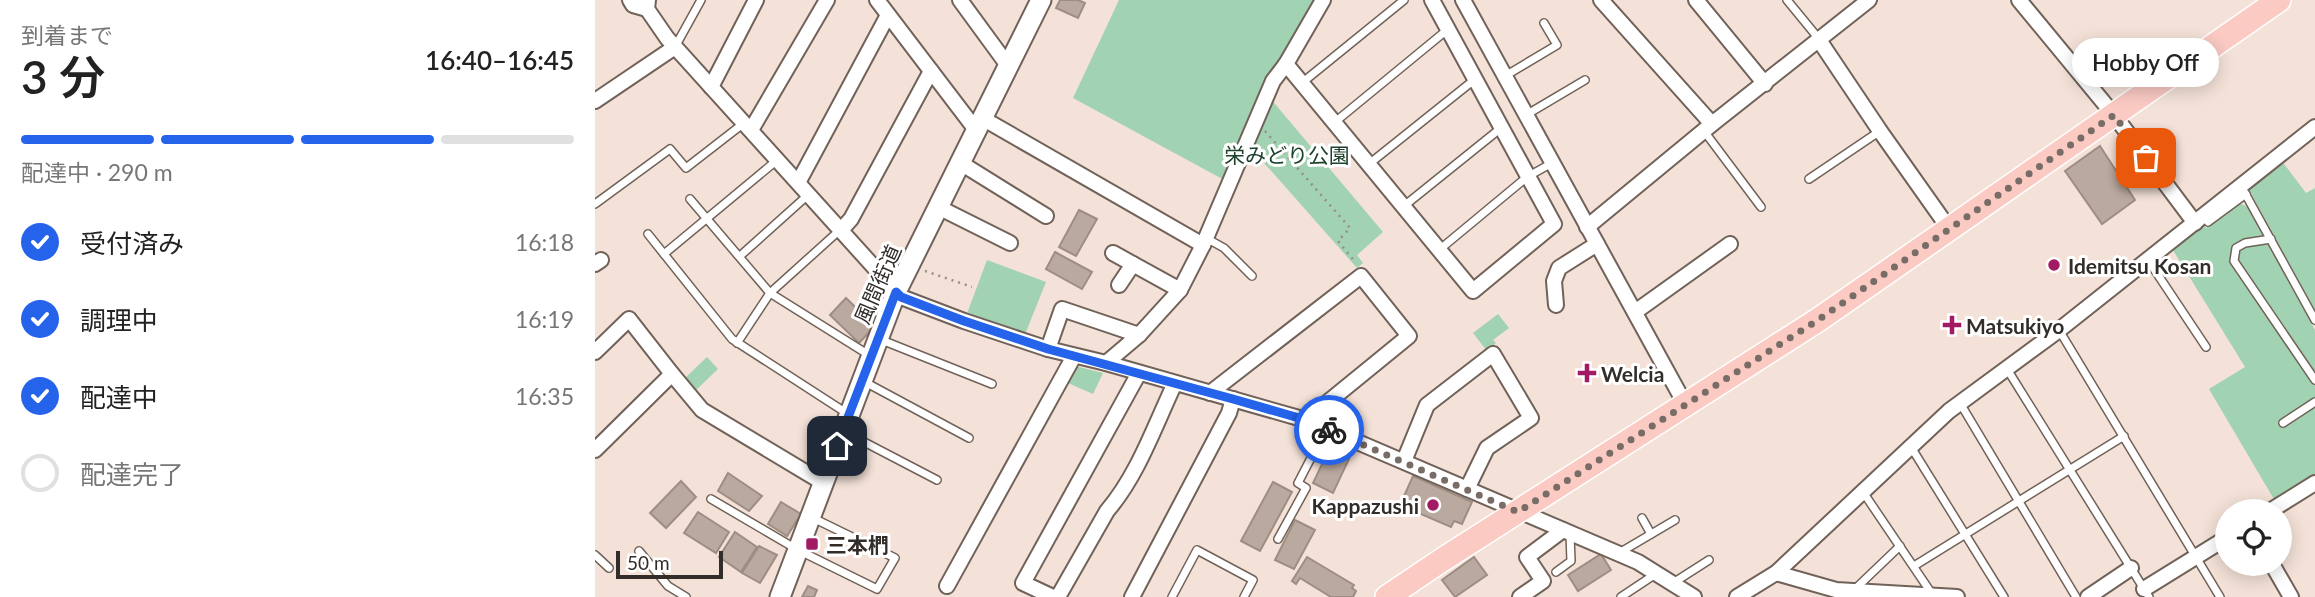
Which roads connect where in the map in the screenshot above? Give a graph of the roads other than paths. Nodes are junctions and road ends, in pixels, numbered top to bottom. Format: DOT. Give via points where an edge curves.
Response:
graph roads {
  1 [pos="630,0"];
  2 [pos="701,0"];
  3 [pos="756,0"];
  4 [pos="827,0"];
  5 [pos="877,0"];
  6 [pos="960,0"];
  7 [pos="1041,0"];
  8 [pos="1323,0"];
  9 [pos="1405,0"];
  10 [pos="1432,0"];
  11 [pos="1463,0"];
  12 [pos="1601,0"];
  13 [pos="1696,0"];
  14 [pos="1787,0"];
  15 [pos="1869,0"];
  16 [pos="2019,0"];
  17 [pos="2279,0"];
  18 [pos="647,4"];
  19 [pos="888,15"];
  20 [pos="1543,23"];
  21 [pos="1448,29"];
  22 [pos="1819,40"];
  23 [pos="675,47"];
  24 [pos="1286,64"];
  25 [pos="1009,67"];
  26 [pos="931,71"];
  27 [pos="1505,77"];
  28 [pos="1474,79"];
  29 [pos="1585,79"];
  30 [pos="1304,82"];
  31 [pos="1765,84"];
  32 [pos="711,87"];
  33 [pos="595,101"];
  34 [pos="1526,115"];
  35 [pos="2114,115"];
  36 [pos="1334,123"];
  37 [pos="979,124"];
  38 [pos="748,127"];
  39 [pos="1708,127"];
  40 [pos="2315,127"];
  41 [pos="1502,128"];
  42 [pos="1880,131"];
  43 [pos="776,161"];
  44 [pos="959,162"];
  45 [pos="1552,163"];
  46 [pos="1369,164"];
  47 [pos="1527,177"];
  48 [pos="1809,179"];
  49 [pos="799,181"];
  50 [pos="2243,190"];
  51 [pos="809,194"];
  52 [pos="690,199"];
  53 [pos="595,204"];
  54 [pos="1404,206"];
  55 [pos="938,207"];
  56 [pos="1761,207"];
  57 [pos="1047,216"];
  58 [pos="707,221"];
  59 [pos="2201,222"];
  60 [pos="1587,227"];
  61 [pos="842,229"];
  62 [pos="1950,230"];
  63 [pos="648,234"];
  64 [pos="2270,239"];
  65 [pos="1204,242"];
  66 [pos="1010,243"];
  67 [pos="1597,244"];
  68 [pos="1730,244"];
  69 [pos="1439,250"];
  70 [pos="1113,253"];
  71 [pos="664,254"];
  72 [pos="740,256"];
  73 [pos="2148,260"];
  74 [pos="1133,264"];
  75 [pos="1251,276"];
  76 [pos="1119,285"];
  77 [pos="1180,290"];
  78 [pos="896,292"];
  79 [pos="770,293"];
  80 [pos="1556,304"];
  81 [pos="1635,312"];
  82 [pos="2315,320"];
  83 [pos="2059,330"];
  84 [pos="1139,335"];
  85 [pos="737,342"];
  86 [pos="2206,347"];
  87 [pos="875,348"];
  88 [pos="1048,349"];
  89 [pos="595,352"];
  90 [pos="1074,356"];
  91 [pos="1106,363"];
  92 [pos="2007,369"];
  93 [pos="1139,373"];
  94 [pos="672,374"];
  95 [pos="863,380"];
  96 [pos="2315,380"];
  97 [pos="1175,383"];
  98 [pos="992,384"];
  99 [pos="1210,393"];
  100 [pos="1233,399"];
  101 [pos="2315,402"];
  102 [pos="1960,403"];
  103 [pos="1685,404"];
  104 [pos="1306,420"];
  105 [pos="846,423"];
  106 [pos="2283,423"];
  107 [pos="1326,429"];
  108 [pos="2124,436"];
  109 [pos="969,438"];
  110 [pos="1911,447"];
  111 [pos="595,450"];
  112 [pos="1404,461"];
  113 [pos="2071,469"];
  114 [pos="937,480"];
  115 [pos="822,482"];
  116 [pos="2315,483"];
  117 [pos="1467,489"];
  118 [pos="1863,492"];
  119 [pos="711,499"];
  120 [pos="2289,499"];
  121 [pos="2019,501"];
  122 [pos="1518,512"];
  123 [pos="810,517"];
  124 [pos="1642,518"];
  125 [pos="1675,520"];
  126 [pos="1566,532"];
  127 [pos="1651,534"];
  128 [pos="1966,534"];
  129 [pos="1278,539"];
  130 [pos="1900,545"];
  131 [pos="2215,545"];
  132 [pos="798,550"];
  133 [pos="639,551"];
  134 [pos="1619,554"];
  135 [pos="595,555"];
  136 [pos="2196,557"];
  137 [pos="1709,560"];
  138 [pos="1914,566"];
  139 [pos="609,568"];
  140 [pos="2131,568"];
  141 [pos="1556,572"];
  142 [pos="1658,572"];
  143 [pos="1776,573"];
  144 [pos="2279,576"];
  145 [pos="1673,583"];
  146 [pos="947,586"];
  147 [pos="1854,591"];
  148 [pos="2146,593"];
  149 [pos="1932,595"];
  150 [pos="686,597"];
  151 [pos="780,597"];
  152 [pos="1056,597"];
  153 [pos="1132,597"];
  154 [pos="1172,597"];
  155 [pos="1244,597"];
  156 [pos="1387,597"];
  157 [pos="1520,597"];
  158 [pos="1621,597"];
  159 [pos="1694,597"];
  160 [pos="1737,597"];
  161 [pos="1957,597"];
  162 [pos="2004,597"];
  163 [pos="2076,597"];
  164 [pos="2088,597"];
  165 [pos="2220,597"];
  166 [pos="2291,597"];
  1 -- 18 [label="street" via="633,5"];
  2 -- 23 [label="lane"];
  3 -- 32 [label="street"];
  4 -- 38 [label="street"];
  5 -- 19 [label="street"];
  6 -- 25 [label="street"];
  7 -- 25 [label="street, 風間街道"];
  8 -- 24 [label="street"];
  9 -- 30 [label="lane"];
  10 -- 21 [label="street"];
  11 -- 27 [label="street"];
  12 -- 39 [label="street"];
  13 -- 31 [label="street"];
  14 -- 22 [label="lane"];
  15 -- 22 [label="street"];
  16 -- 35 [label="street"];
  17 -- 35 [label="main road"];
  18 -- 23 [label="street"];
  19 -- 26 [label="street"];
  19 -- 49 [label="street"];
  20 -- 27 [label="lane" via="1557,45"];
  21 -- 28 [label="street"];
  21 -- 36 [label="lane"];
  22 -- 31 [label="street"];
  22 -- 42 [label="street"];
  23 -- 32 [label="street"];
  23 -- 33 [label="street"];
  24 -- 30 [label="street"];
  24 -- 65 [label="street" via="1273,81"];
  25 -- 37 [label="street, 風間街道"];
  26 -- 37 [label="street"];
  26 -- 61 [label="street"];
  27 -- 34 [label="street"];
  28 -- 41 [label="street"];
  28 -- 46 [label="lane"];
  29 -- 34 [label="lane"];
  30 -- 36 [label="street"];
  31 -- 39 [label="street"];
  32 -- 38 [label="street"];
  34 -- 45 [label="street"];
  35 -- 59 [label="street"];
  35 -- 62 [label="main road"];
  36 -- 46 [label="street"];
  37 -- 44 [label="street, 風間街道"];
  37 -- 65 [label="street"];
  38 -- 43 [label="street"];
  38 -- 53 [label="lane" via="686,168 670,149"];
  39 -- 56 [label="lane"];
  39 -- 60 [label="street"];
  40 -- 50 [label="street"];
  41 -- 47 [label="street"];
  41 -- 54 [label="lane"];
  42 -- 48 [label="lane"];
  42 -- 62 [label="street"];
  43 -- 49 [label="street"];
  43 -- 58 [label="lane"];
  44 -- 55 [label="street, 風間街道"];
  44 -- 57 [label="street"];
  45 -- 47 [label="lane"];
  45 -- 60 [label="street"];
  46 -- 54 [label="street"];
  47 -- 69 [label="lane"];
  47 -- 69 [label="street" via="1554,224 1473,291"];
  49 -- 51 [label="street"];
  50 -- 59 [label="street"];
  50 -- 64 [label="lane"];
  51 -- 61 [label="street"];
  51 -- 72 [label="lane"];
  52 -- 58 [label="lane"];
  54 -- 69 [label="street"];
  55 -- 66 [label="street"];
  55 -- 78 [label="street, 風間街道"];
  58 -- 71 [label="lane"];
  58 -- 72 [label="lane"];
  59 -- 73 [label="street"];
  60 -- 67 [label="street"];
  61 -- 78 [label="street"];
  61 -- 79 [label="lane"];
  62 -- 103 [label="main road"];
  63 -- 71 [label="lane"];
  64 -- 82 [label="lane"];
  64 -- 96 [label="lane" via="2236,248 2234,261"];
  65 -- 75 [label="lane" via="1224,248"];
  65 -- 77 [label="street"];
  67 -- 80 [label="street" via="1559,268 1554,281"];
  67 -- 81 [label="street"];
  68 -- 81 [label="street"];
  70 -- 74 [label="street"];
  71 -- 85 [label="lane"];
  72 -- 79 [label="lane"];
  73 -- 83 [label="street"];
  73 -- 86 [label="lane"];
  74 -- 76 [label="street"];
  74 -- 77 [label="street"];
  77 -- 84 [label="street"];
  78 -- 87 [label="street, 風間街道"];
  78 -- 88 [label="street"];
  79 -- 85 [label="lane"];
  79 -- 87 [label="lane"];
  81 -- 103 [label="street"];
  83 -- 92 [label="street"];
  83 -- 108 [label="lane"];
  84 -- 88 [label="street" via="1062,309"];
  84 -- 91 [label="street"];
  85 -- 105 [label="lane"];
  87 -- 95 [label="street, 風間街道"];
  87 -- 98 [label="lane"];
  88 -- 90 [label="street"];
  89 -- 94 [label="street" via="629,319"];
  90 -- 91 [label="street"];
  90 -- 146 [label="street"];
  91 -- 93 [label="street"];
  92 -- 102 [label="street"];
  92 -- 113 [label="lane"];
  93 -- 97 [label="street"];
  93 -- 152 [label="street" via="1023,583"];
  94 -- 111 [label="street"];
  94 -- 115 [label="street" via="702,410"];
  95 -- 105 [label="street, 風間街道"];
  95 -- 109 [label="lane"];
  97 -- 99 [label="street"];
  97 -- 152 [label="street" via="1132,472"];
  99 -- 100 [label="street"];
  99 -- 104 [label="street" via="1361,276 1409,336"];
  100 -- 104 [label="street"];
  100 -- 153 [label="street"];
  101 -- 106 [label="lane"];
  102 -- 110 [label="street"];
  102 -- 121 [label="lane"];
  103 -- 122 [label="main road"];
  104 -- 107 [label="street"];
  105 -- 114 [label="lane"];
  105 -- 115 [label="street, 風間街道"];
  107 -- 112 [label="street"];
  107 -- 129 [label="lane" via="1298,483 1306,488"];
  108 -- 113 [label="lane"];
  108 -- 136 [label="lane"];
  110 -- 118 [label="street"];
  110 -- 128 [label="lane"];
  112 -- 117 [label="street"];
  112 -- 117 [label="street" via="1427,405 1493,354 1531,418 1487,448"];
  113 -- 121 [label="lane"];
  113 -- 140 [label="lane"];
  115 -- 123 [label="street, 風間街道"];
  116 -- 120 [label="street"];
  117 -- 122 [label="street"];
  118 -- 130 [label="lane"];
  118 -- 143 [label="street"];
  119 -- 132 [label="lane"];
  121 -- 128 [label="lane"];
  121 -- 163 [label="lane"];
  122 -- 126 [label="street"];
  122 -- 156 [label="main road"];
  123 -- 132 [label="street, 風間街道"];
  123 -- 132 [label="lane" via="894,558 877,589"];
  124 -- 127 [label="lane"];
  125 -- 127 [label="lane"];
  126 -- 134 [label="street"];
  126 -- 141 [label="lane" via="1571,561"];
  126 -- 157 [label="street" via="1527,557 1543,581"];
  127 -- 134 [label="lane"];
  128 -- 138 [label="lane"];
  128 -- 162 [label="lane"];
  130 -- 138 [label="lane"];
  130 -- 147 [label="lane"];
  131 -- 136 [label="street"];
  132 -- 151 [label="street, 風間街道"];
  133 -- 150 [label="lane" via="668,586"];
  134 -- 142 [label="street"];
  135 -- 139 [label="lane"];
  136 -- 148 [label="street"];
  136 -- 165 [label="lane"];
  137 -- 145 [label="lane"];
  138 -- 149 [label="lane"];
  140 -- 148 [label="lane"];
  140 -- 164 [label="street"];
  142 -- 145 [label="street"];
  142 -- 158 [label="lane"];
  143 -- 147 [label="street"];
  143 -- 160 [label="street"];
  144 -- 166 [label="street"];
  145 -- 159 [label="street"];
  147 -- 149 [label="street"];
  149 -- 161 [label="street"];
  154 -- 155 [label="lane" via="1197,550 1253,580"];
}
